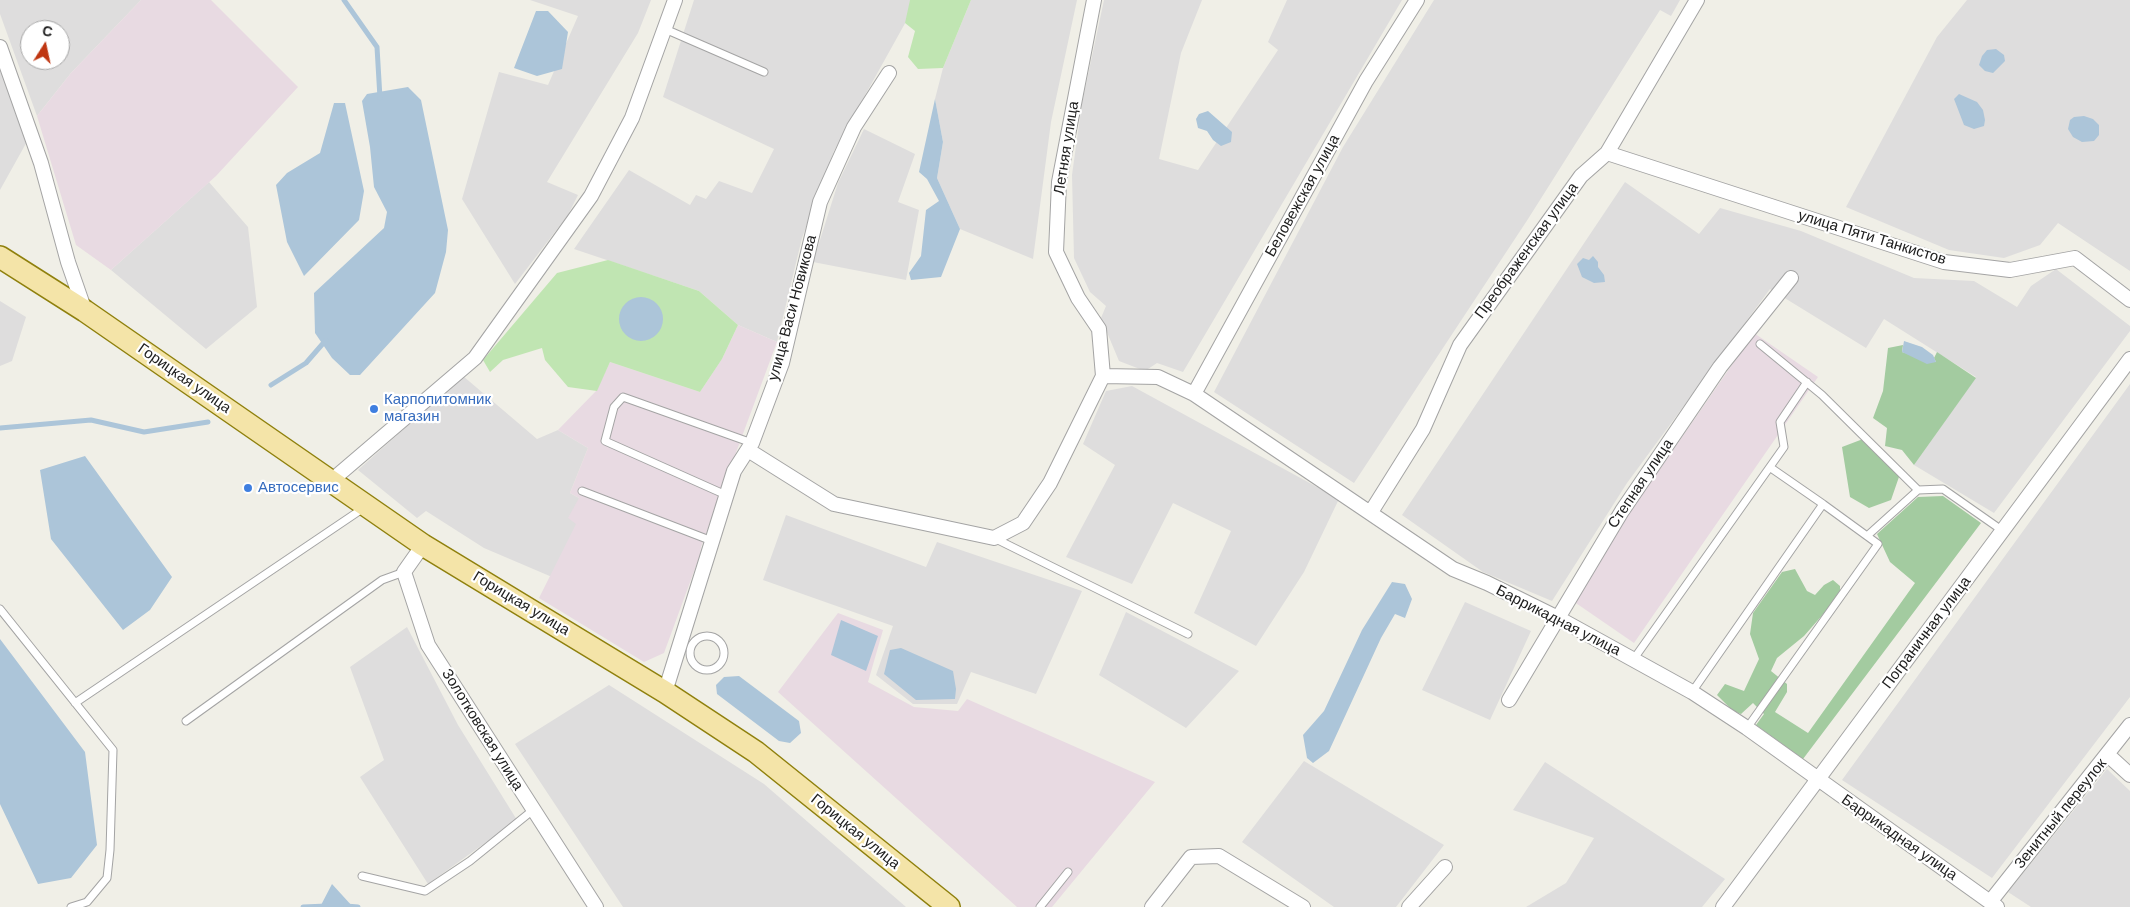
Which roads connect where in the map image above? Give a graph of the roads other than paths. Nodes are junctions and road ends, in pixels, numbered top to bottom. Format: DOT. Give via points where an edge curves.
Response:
graph roads {
  1 [pos="675,0"];
  2 [pos="1094,0"];
  3 [pos="1417,0"];
  4 [pos="1697,0"];
  5 [pos="665,29"];
  6 [pos="0,47"];
  7 [pos="764,72"];
  8 [pos="889,73"];
  9 [pos="1607,153"];
  10 [pos="0,257"];
  11 [pos="1791,278"];
  12 [pos="2130,300"];
  13 [pos="85,311"];
  14 [pos="1760,344"];
  15 [pos="2130,359"];
  16 [pos="1103,376"];
  17 [pos="1807,382"];
  18 [pos="1194,394"];
  19 [pos="750,447"];
  20 [pos="1771,468"];
  21 [pos="331,481"];
  22 [pos="1918,490"];
  23 [pos="582,491"];
  24 [pos="726,495"];
  25 [pos="1823,504"];
  26 [pos="366,506"];
  27 [pos="1370,512"];
  28 [pos="2003,531"];
  29 [pos="1867,536"];
  30 [pos="994,538"];
  31 [pos="712,541"];
  32 [pos="423,545"];
  33 [pos="404,572"];
  34 [pos="0,609"];
  35 [pos="1558,618"];
  36 [pos="1188,634"];
  37 [pos="685,646"];
  38 [pos="1633,660"];
  39 [pos="665,692"];
  40 [pos="1692,692"];
  41 [pos="1509,700"];
  42 [pos="75,703"];
  43 [pos="186,720"];
  44 [pos="2130,726"];
  45 [pos="1747,728"];
  46 [pos="2108,755"];
  47 [pos="2130,775"];
  48 [pos="1818,780"];
  49 [pos="533,810"];
  50 [pos="1445,867"];
  51 [pos="1068,872"];
  52 [pos="362,876"];
  53 [pos="1994,905"];
  54 [pos="71,907"];
  55 [pos="596,907"];
  56 [pos="949,907"];
  57 [pos="1040,907"];
  58 [pos="1152,907"];
  59 [pos="1303,907"];
  60 [pos="1409,907"];
  61 [pos="1723,907"];
  1 -- 5 [label="street"];
  2 -- 16 [label="street, Летняя улица" via="1059,182 1056,252 1078,298 1099,330"];
  3 -- 18 [label="street, Беловежская улица" via="1366,82"];
  4 -- 9 [label="street, Преображенская улица"];
  5 -- 7 [label="lane"];
  5 -- 21 [label="street" via="632,118 591,196 475,358"];
  6 -- 13 [label="street" via="41,163"];
  8 -- 19 [label="street, улица Васи Новикова" via="854,127 820,202 782,363"];
  9 -- 12 [label="street, улица Пяти Танкистов" via="1944,262 2010,270 2075,258"];
  9 -- 27 [label="street, Преображенская улица" via="1581,176 1460,345 1422,429"];
  10 -- 13 [label="main road, Горицкая улица"];
  11 -- 35 [label="street, Степная улица" via="1720,367 1622,511"];
  13 -- 21 [label="main road, Горицкая улица"];
  14 -- 17 [label="lane"];
  15 -- 28 [label="street, Пограничная улица"];
  16 -- 18 [label="street, Баррикадная улица" via="1158,377"];
  16 -- 30 [label="street" via="1050,483 1034,507 1023,523"];
  17 -- 20 [label="lane" via="1780,422 1784,448"];
  17 -- 22 [label="lane"];
  18 -- 27 [label="street, Баррикадная улица"];
  19 -- 24 [label="street, улица Васи Новикова" via="734,471"];
  19 -- 24 [label="lane" via="622,397 614,407 605,441"];
  19 -- 30 [label="street" via="834,504"];
  20 -- 25 [label="lane"];
  20 -- 38 [label="lane"];
  21 -- 26 [label="main road, Горицкая улица"];
  22 -- 28 [label="lane" via="1942,489"];
  22 -- 29 [label="lane"];
  23 -- 31 [label="lane"];
  24 -- 31 [label="street, улица Васи Новикова"];
  25 -- 29 [label="lane"];
  25 -- 40 [label="lane"];
  26 -- 32 [label="main road, Горицкая улица"];
  26 -- 42 [label="lane"];
  27 -- 35 [label="street, Баррикадная улица" via="1453,569"];
  28 -- 48 [label="street, Пограничная улица"];
  29 -- 45 [label="lane" via="1878,544"];
  30 -- 36 [label="lane"];
  31 -- 37 [label="street, улица Васи Новикова"];
  32 -- 33 [label="street"];
  32 -- 39 [label="main road, Горицкая улица"];
  33 -- 43 [label="lane" via="382,580"];
  33 -- 49 [label="street, Золотковская улица" via="428,644"];
  34 -- 42 [label="lane"];
  35 -- 38 [label="street, Баррикадная улица"];
  35 -- 41 [label="street, Степная улица"];
  37 -- 37 [label="lane" via="692,662 700,669 712,670 723,658 723,647 709,636"];
  37 -- 39 [label="street, улица Васи Новикова"];
  38 -- 40 [label="street, Баррикадная улица"];
  39 -- 56 [label="main road, Горицкая улица" via="756,752"];
  40 -- 45 [label="street, Баррикадная улица"];
  42 -- 54 [label="lane" via="114,750 106,878 87,902"];
  44 -- 46 [label="street, Зенитный переулок"];
  45 -- 48 [label="street, Баррикадная улица"];
  46 -- 47 [label="street"];
  46 -- 53 [label="street, Зенитный переулок"];
  48 -- 53 [label="street, Баррикадная улица"];
  48 -- 61 [label="street, Пограничная улица"];
  49 -- 52 [label="lane" via="470,861 425,892"];
  49 -- 55 [label="street, Золотковская улица"];
  50 -- 60 [label="street"];
  51 -- 57 [label="lane"];
  58 -- 59 [label="street" via="1191,857 1219,856"];
}
